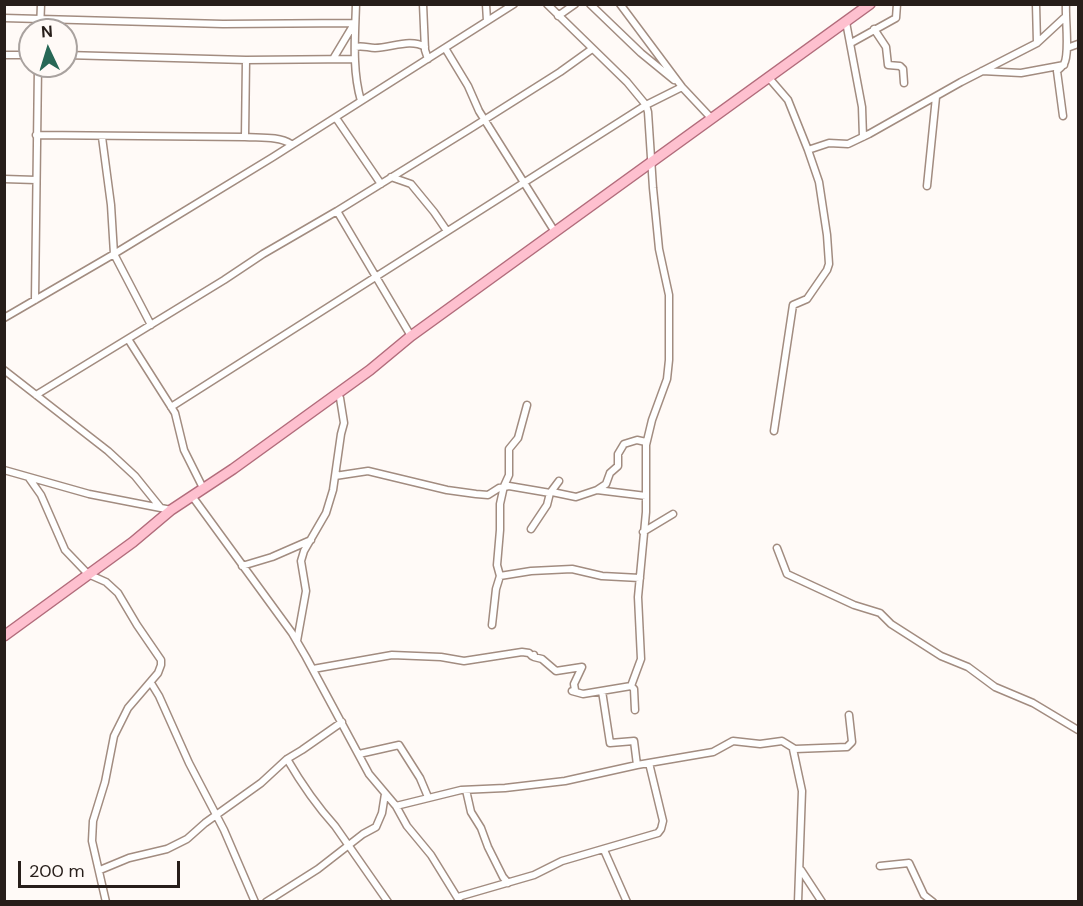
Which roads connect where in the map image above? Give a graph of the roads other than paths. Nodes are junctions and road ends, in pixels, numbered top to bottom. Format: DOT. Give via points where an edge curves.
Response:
graph roads {
  1 [pos="356,4"];
  2 [pos="423,4"];
  3 [pos="486,4"];
  4 [pos="514,4"];
  5 [pos="547,4"];
  6 [pos="575,4"];
  7 [pos="590,4"];
  8 [pos="620,4"];
  9 [pos="870,4"];
  10 [pos="897,4"];
  11 [pos="1036,4"];
  12 [pos="1066,4"];
  13 [pos="558,16"];
  14 [pos="1064,18"];
  15 [pos="78,20"];
  16 [pos="487,21"];
  17 [pos="846,21"];
  18 [pos="354,23"];
  19 [pos="874,29"];
  20 [pos="851,43"];
  21 [pos="1037,43"];
  22 [pos="1078,44"];
  23 [pos="355,47"];
  24 [pos="425,47"];
  25 [pos="446,48"];
  26 [pos="1067,48"];
  27 [pos="592,49"];
  28 [pos="78,55"];
  29 [pos="333,59"];
  30 [pos="355,59"];
  31 [pos="428,59"];
  32 [pos="246,60"];
  33 [pos="1064,65"];
  34 [pos="981,71"];
  35 [pos="38,78"];
  36 [pos="769,78"];
  37 [pos="904,83"];
  38 [pos="682,87"];
  39 [pos="936,97"];
  40 [pos="361,101"];
  41 [pos="646,105"];
  42 [pos="1064,116"];
  43 [pos="336,118"];
  44 [pos="485,119"];
  45 [pos="712,119"];
  46 [pos="36,135"];
  47 [pos="102,137"];
  48 [pos="245,137"];
  49 [pos="863,137"];
  50 [pos="291,144"];
  51 [pos="808,150"];
  52 [pos="653,162"];
  53 [pos="391,177"];
  54 [pos="4,179"];
  55 [pos="36,180"];
  56 [pos="381,184"];
  57 [pos="523,184"];
  58 [pos="927,186"];
  59 [pos="337,211"];
  60 [pos="447,231"];
  61 [pos="555,232"];
  62 [pos="114,254"];
  63 [pos="375,277"];
  64 [pos="35,300"];
  65 [pos="4,318"];
  66 [pos="151,325"];
  67 [pos="411,336"];
  68 [pos="128,339"];
  69 [pos="4,370"];
  70 [pos="36,394"];
  71 [pos="337,394"];
  72 [pos="527,405"];
  73 [pos="171,407"];
  74 [pos="774,431"];
  75 [pos="646,442"];
  76 [pos="4,470"];
  77 [pos="335,476"];
  78 [pos="29,478"];
  79 [pos="559,481"];
  80 [pos="504,486"];
  81 [pos="203,488"];
  82 [pos="597,490"];
  83 [pos="551,492"];
  84 [pos="192,496"];
  85 [pos="646,496"];
  86 [pos="160,507"];
  87 [pos="171,510"];
  88 [pos="673,514"];
  89 [pos="531,529"];
  90 [pos="643,532"];
  91 [pos="312,540"];
  92 [pos="777,548"];
  93 [pos="242,566"];
  94 [pos="88,574"];
  95 [pos="500,576"];
  96 [pos="639,578"];
  97 [pos="492,625"];
  98 [pos="4,636"];
  99 [pos="297,641"];
  100 [pos="313,669"];
  101 [pos="151,683"];
  102 [pos="631,686"];
  103 [pos="602,691"];
  104 [pos="635,710"];
  105 [pos="849,715"];
  106 [pos="342,722"];
  107 [pos="1078,730"];
  108 [pos="793,749"];
  109 [pos="359,754"];
  110 [pos="287,759"];
  111 [pos="649,763"];
  112 [pos="637,765"];
  113 [pos="466,790"];
  114 [pos="385,794"];
  115 [pos="428,797"];
  116 [pos="396,806"];
  117 [pos="216,816"];
  118 [pos="348,847"];
  119 [pos="604,850"];
  120 [pos="880,866"];
  121 [pos="100,870"];
  122 [pos="801,870"];
  123 [pos="508,883"];
  124 [pos="459,899"];
  125 [pos="106,902"];
  126 [pos="255,902"];
  127 [pos="266,902"];
  128 [pos="388,902"];
  129 [pos="627,902"];
  130 [pos="798,902"];
  131 [pos="822,902"];
  132 [pos="933,902"];
  1 -- 18 [label="street"];
  2 -- 24 [label="street"];
  3 -- 16 [label="street"];
  4 -- 16 [label="street"];
  5 -- 13 [label="street"];
  6 -- 13 [label="street"];
  7 -- 38 [label="street"];
  8 -- 38 [label="street"];
  9 -- 17 [label="main road"];
  10 -- 19 [label="street" via="896,18"];
  11 -- 21 [label="street"];
  12 -- 14 [label="street"];
  13 -- 27 [label="street"];
  14 -- 21 [label="street"];
  14 -- 26 [label="street"];
  15 -- 18 [label="street"];
  16 -- 25 [label="street"];
  17 -- 20 [label="street"];
  17 -- 36 [label="main road"];
  18 -- 23 [label="street"];
  18 -- 29 [label="street"];
  19 -- 20 [label="street"];
  19 -- 37 [label="street" via="886,47 888,64 903,69"];
  20 -- 49 [label="street"];
  21 -- 34 [label="street"];
  22 -- 26 [label="street"];
  23 -- 24 [label="street"];
  23 -- 30 [label="street"];
  24 -- 31 [label="street"];
  25 -- 31 [label="street"];
  25 -- 44 [label="street"];
  26 -- 33 [label="street"];
  27 -- 41 [label="street"];
  27 -- 44 [label="street"];
  28 -- 32 [label="street"];
  29 -- 30 [label="street"];
  29 -- 32 [label="street"];
  30 -- 40 [label="street"];
  31 -- 40 [label="street"];
  32 -- 48 [label="street"];
  33 -- 34 [label="street" via="1021,73"];
  33 -- 42 [label="street" via="1057,71"];
  34 -- 39 [label="street"];
  35 -- 46 [label="street"];
  36 -- 45 [label="main road"];
  36 -- 51 [label="street" via="788,100"];
  38 -- 41 [label="street"];
  38 -- 45 [label="street"];
  39 -- 49 [label="street"];
  39 -- 58 [label="street"];
  40 -- 43 [label="street"];
  41 -- 52 [label="street"];
  41 -- 57 [label="street"];
  43 -- 50 [label="street"];
  43 -- 56 [label="street"];
  44 -- 53 [label="street"];
  44 -- 57 [label="street"];
  45 -- 52 [label="main road"];
  46 -- 47 [label="street"];
  46 -- 55 [label="street"];
  47 -- 48 [label="street"];
  47 -- 62 [label="street"];
  48 -- 50 [label="street" via="274,138"];
  49 -- 51 [label="street" via="848,144 829,143"];
  50 -- 62 [label="street"];
  51 -- 74 [label="street" via="820,188 829,264 807,299 793,305"];
  52 -- 61 [label="main road"];
  52 -- 75 [label="street" via="659,249 669,295 669,360 667,379"];
  53 -- 56 [label="street"];
  53 -- 60 [label="street" via="411,184"];
  54 -- 55 [label="street"];
  55 -- 64 [label="street"];
  56 -- 59 [label="street"];
  57 -- 60 [label="street"];
  57 -- 61 [label="street"];
  59 -- 63 [label="street"];
  59 -- 66 [label="street"];
  60 -- 63 [label="street"];
  61 -- 67 [label="main road"];
  62 -- 64 [label="street"];
  62 -- 66 [label="street"];
  63 -- 67 [label="street"];
  63 -- 73 [label="street"];
  64 -- 65 [label="street"];
  66 -- 68 [label="street"];
  67 -- 71 [label="main road"];
  68 -- 70 [label="street"];
  68 -- 73 [label="street"];
  69 -- 70 [label="street"];
  70 -- 86 [label="street" via="108,450"];
  71 -- 77 [label="street" via="344,423"];
  71 -- 81 [label="main road"];
  72 -- 80 [label="street" via="518,438 509,448 509,475"];
  73 -- 81 [label="street" via="184,450"];
  75 -- 82 [label="street" via="624,444 618,454 618,466"];
  75 -- 85 [label="street"];
  76 -- 78 [label="street"];
  77 -- 80 [label="street" via="376,472 447,490 486,495"];
  77 -- 91 [label="street" via="326,513"];
  78 -- 86 [label="street"];
  78 -- 94 [label="street" via="41,495 65,550"];
  79 -- 83 [label="street"];
  80 -- 83 [label="street"];
  80 -- 95 [label="street" via="497,565"];
  81 -- 84 [label="main road"];
  82 -- 83 [label="street" via="576,497"];
  82 -- 85 [label="street"];
  83 -- 89 [label="street"];
  84 -- 87 [label="main road"];
  84 -- 93 [label="street"];
  85 -- 90 [label="street"];
  86 -- 87 [label="street"];
  87 -- 94 [label="main road"];
  88 -- 90 [label="street"];
  90 -- 96 [label="street"];
  91 -- 93 [label="street"];
  91 -- 99 [label="street" via="302,561 306,591"];
  92 -- 107 [label="street" via="787,574 880,613 941,656 968,667 995,687 1033,703"];
  93 -- 99 [label="street"];
  94 -- 98 [label="main road"];
  94 -- 101 [label="street" via="118,593 158,656 161,664"];
  95 -- 96 [label="street" via="572,569"];
  95 -- 97 [label="street"];
  96 -- 102 [label="street" via="641,657"];
  99 -- 100 [label="street"];
  100 -- 103 [label="street" via="392,655 464,661 529,653 556,671 582,667 572,691"];
  100 -- 106 [label="street"];
  101 -- 117 [label="street"];
  101 -- 121 [label="street" via="128,708 114,736 92,828 93,850"];
  102 -- 103 [label="street"];
  102 -- 104 [label="street"];
  103 -- 112 [label="street" via="610,743 634,741"];
  105 -- 108 [label="street" via="850,746"];
  106 -- 109 [label="street"];
  106 -- 110 [label="street"];
  108 -- 111 [label="street" via="782,741 737,741 710,753"];
  108 -- 122 [label="street" via="802,791"];
  109 -- 114 [label="street"];
  109 -- 115 [label="street" via="399,745"];
  110 -- 117 [label="street"];
  110 -- 118 [label="street" via="306,792"];
  111 -- 112 [label="street"];
  111 -- 119 [label="street" via="663,820 661,829"];
  112 -- 113 [label="street" via="565,781"];
  113 -- 115 [label="street"];
  113 -- 123 [label="street" via="471,812"];
  114 -- 116 [label="street"];
  114 -- 118 [label="street" via="376,827"];
  115 -- 116 [label="street"];
  116 -- 124 [label="street"];
  117 -- 121 [label="street" via="167,849"];
  117 -- 126 [label="street"];
  118 -- 127 [label="street"];
  118 -- 128 [label="street"];
  119 -- 123 [label="street" via="562,861"];
  119 -- 129 [label="street"];
  120 -- 132 [label="street" via="909,863 924,895"];
  121 -- 125 [label="street"];
  122 -- 130 [label="street"];
  122 -- 131 [label="street"];
  123 -- 124 [label="street"];
}
